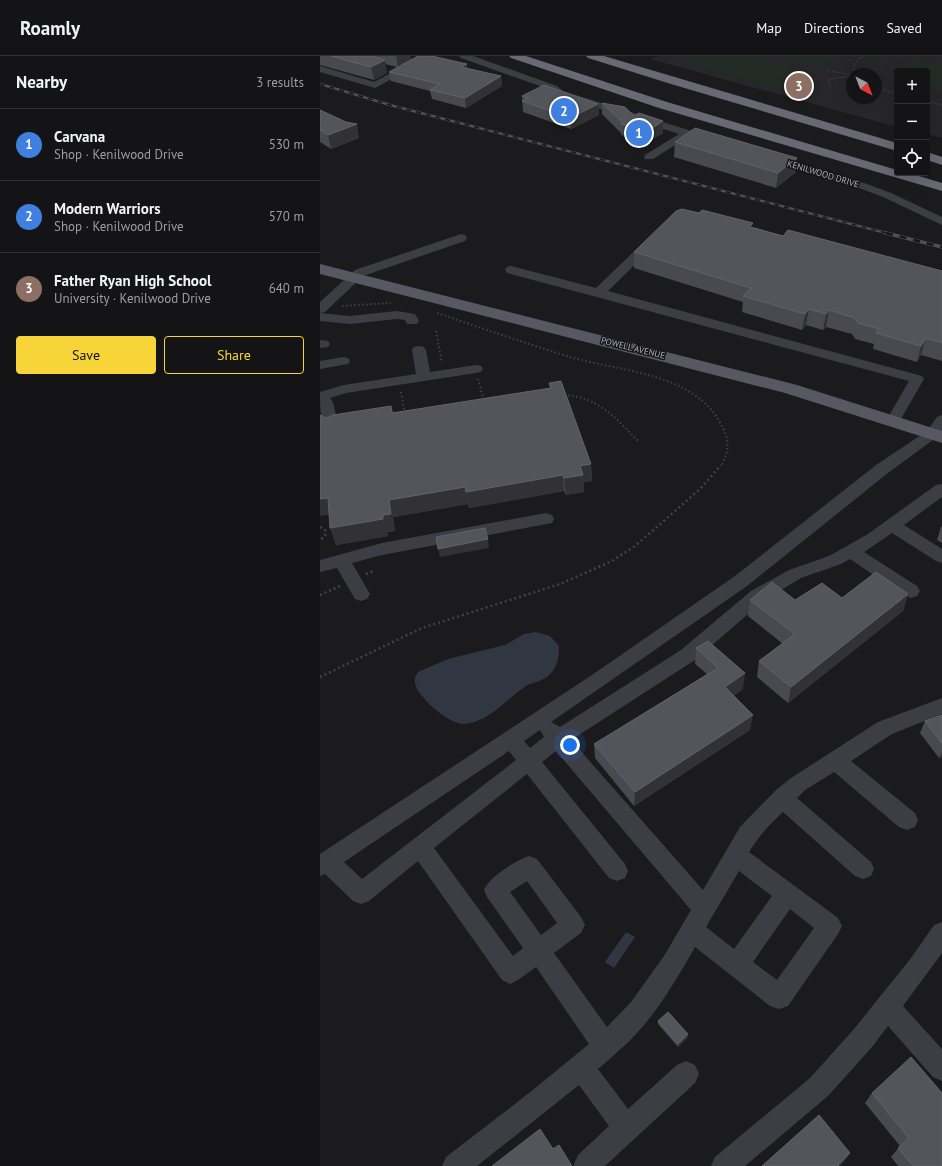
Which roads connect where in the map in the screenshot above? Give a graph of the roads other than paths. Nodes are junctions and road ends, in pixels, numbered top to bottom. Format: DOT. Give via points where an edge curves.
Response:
graph roads {
  1 [pos="464,56"];
  2 [pos="515,56"];
  3 [pos="592,56"];
  4 [pos="419,61"];
  5 [pos="384,68"];
  6 [pos="320,69"];
  7 [pos="399,72"];
  8 [pos="687,133"];
  9 [pos="718,142"];
  10 [pos="894,146"];
  11 [pos="764,156"];
  12 [pos="649,157"];
  13 [pos="842,157"];
  14 [pos="930,157"];
  15 [pos="942,161"];
  16 [pos="894,171"];
  17 [pos="913,176"];
  18 [pos="942,184"];
  19 [pos="942,187"];
  20 [pos="942,221"];
  21 [pos="660,233"];
  22 [pos="461,238"];
  23 [pos="320,269"];
  24 [pos="511,270"];
  25 [pos="352,278"];
  26 [pos="599,293"];
  27 [pos="323,306"];
  28 [pos="320,317"];
  29 [pos="412,321"];
  30 [pos="419,350"];
  31 [pos="343,361"];
  32 [pos="320,365"];
  33 [pos="476,369"];
  34 [pos="424,376"];
  35 [pos="321,396"];
  36 [pos="893,421"];
  37 [pos="331,428"];
  38 [pos="939,430"];
  39 [pos="942,489"];
  40 [pos="546,519"];
  41 [pos="891,525"];
  42 [pos="850,551"];
  43 [pos="942,557"];
  44 [pos="341,560"];
  45 [pos="320,566"];
  46 [pos="911,591"];
  47 [pos="361,594"];
  48 [pos="648,646"];
  49 [pos="670,667"];
  50 [pos="942,706"];
  51 [pos="541,720"];
  52 [pos="511,739"];
  53 [pos="557,739"];
  54 [pos="835,760"];
  55 [pos="528,761"];
  56 [pos="782,798"];
  57 [pos="907,820"];
  58 [pos="420,846"];
  59 [pos="735,855"];
  60 [pos="324,864"];
  61 [pos="863,870"];
  62 [pos="617,871"];
  63 [pos="787,894"];
  64 [pos="704,908"];
  65 [pos="691,930"];
  66 [pos="942,933"];
  67 [pos="737,965"];
  68 [pos="887,1007"];
  69 [pos="606,1046"];
  70 [pos="581,1066"];
  71 [pos="942,1068"];
  72 [pos="686,1074"];
  73 [pos="626,1128"];
  74 [pos="586,1164"];
  75 [pos="455,1166"];
  76 [pos="724,1166"];
  1 -- 8 [label="street" via="554,88 560,93"];
  2 -- 13 [label="highway" via="663,105"];
  3 -- 10 [label="highway"];
  4 -- 7 [label="street"];
  5 -- 7 [label="street"];
  6 -- 7 [label="street" via="375,85"];
  8 -- 9 [label="street"];
  8 -- 12 [label="street"];
  11 -- 20 [label="street, KENILWOOD DRIVE" via="863,186"];
  13 -- 16 [label="highway"];
  13 -- 19 [label="highway"];
  14 -- 15 [label="highway"];
  17 -- 18 [label="highway"];
  21 -- 26 [label="street"];
  22 -- 25 [label="street"];
  23 -- 25 [label="main road, POWELL AVENUE"];
  24 -- 26 [label="street"];
  25 -- 27 [label="street"];
  25 -- 36 [label="main road, POWELL AVENUE" via="761,381"];
  26 -- 36 [label="street" via="917,380"];
  28 -- 29 [label="street" via="354,320 397,315 410,317"];
  30 -- 34 [label="street"];
  31 -- 32 [label="street"];
  33 -- 34 [label="street"];
  34 -- 35 [label="street" via="344,389"];
  35 -- 37 [label="street" via="326,402"];
  36 -- 38 [label="main road, POWELL AVENUE"];
  38 -- 48 [label="street" via="882,469 741,581"];
  39 -- 41 [label="street"];
  40 -- 44 [label="street" via="382,549"];
  41 -- 42 [label="street"];
  41 -- 43 [label="street"];
  42 -- 46 [label="street"];
  42 -- 49 [label="street" via="835,560 795,574 757,596 688,655"];
  44 -- 45 [label="street"];
  44 -- 47 [label="street"];
  48 -- 49 [label="street"];
  48 -- 51 [label="street"];
  49 -- 53 [label="street"];
  50 -- 54 [label="street" via="885,728"];
  51 -- 52 [label="street"];
  51 -- 53 [label="street"];
  52 -- 55 [label="street"];
  52 -- 60 [label="street"];
  53 -- 55 [label="street"];
  53 -- 64 [label="street"];
  54 -- 56 [label="street" via="798,784"];
  54 -- 57 [label="street"];
  55 -- 58 [label="street"];
  55 -- 62 [label="street"];
  56 -- 59 [label="street" via="748,834"];
  56 -- 61 [label="street"];
  58 -- 60 [label="street" via="361,893"];
  58 -- 69 [label="street" via="510,972 538,951"];
  59 -- 63 [label="street"];
  59 -- 64 [label="street"];
  63 -- 67 [label="street"];
  63 -- 67 [label="street" via="830,926 779,997"];
  64 -- 65 [label="street"];
  65 -- 67 [label="street"];
  65 -- 69 [label="street" via="672,964 640,1011"];
  66 -- 68 [label="street"];
  68 -- 71 [label="street"];
  68 -- 76 [label="street" via="864,1038 819,1087"];
  69 -- 70 [label="street"];
  70 -- 73 [label="street"];
  70 -- 75 [label="street"];
  72 -- 73 [label="street"];
  73 -- 74 [label="street"];
}
